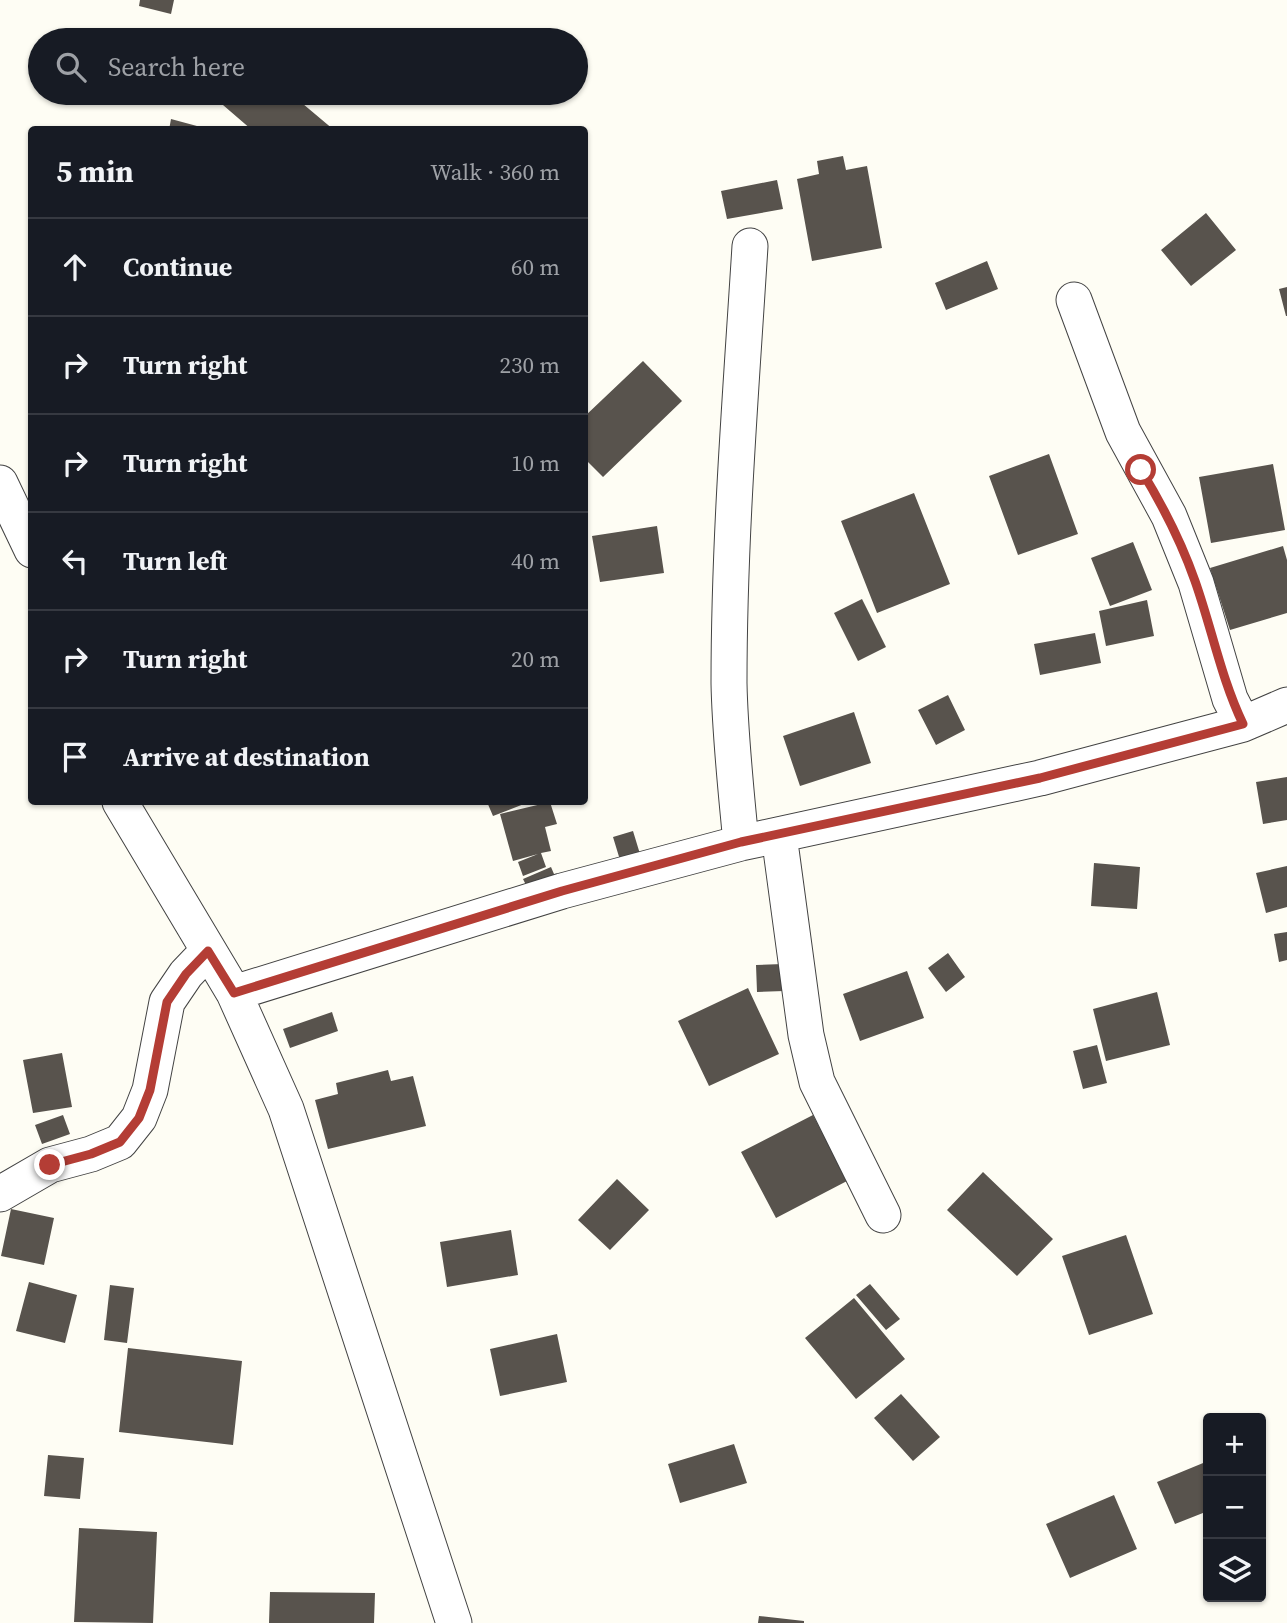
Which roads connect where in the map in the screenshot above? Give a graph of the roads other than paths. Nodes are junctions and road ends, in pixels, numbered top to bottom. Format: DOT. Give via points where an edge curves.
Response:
graph roads {
  1 [pos="750,246"];
  2 [pos="1074,300"];
  3 [pos="0,483"];
  4 [pos="28,542"];
  5 [pos="1287,705"];
  6 [pos="1243,724"];
  7 [pos="122,805"];
  8 [pos="779,835"];
  9 [pos="741,842"];
  10 [pos="208,951"];
  11 [pos="234,993"];
  12 [pos="0,1194"];
  13 [pos="883,1215"];
  14 [pos="454,1623"];
  1 -- 9 [label="street" via="731,535 730,709"];
  2 -- 6 [label="street" via="1123,432 1169,516 1196,583 1230,699"];
  3 -- 4 [label="street"];
  5 -- 6 [label="street"];
  6 -- 8 [label="street" via="1040,778"];
  7 -- 10 [label="street"];
  8 -- 9 [label="street"];
  8 -- 13 [label="street" via="806,1035 817,1082"];
  9 -- 11 [label="street" via="562,891"];
  10 -- 11 [label="street"];
  10 -- 12 [label="street" via="167,1002 150,1090 139,1118 120,1142 50,1165"];
  11 -- 14 [label="street" via="286,1109"];
}
